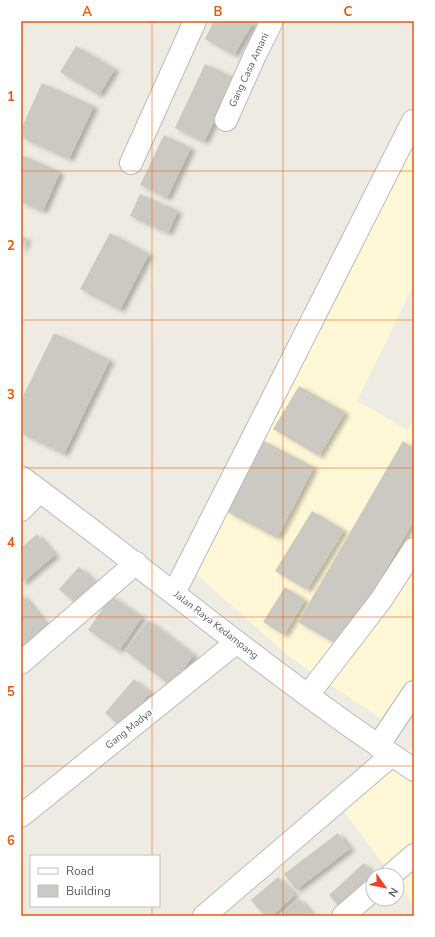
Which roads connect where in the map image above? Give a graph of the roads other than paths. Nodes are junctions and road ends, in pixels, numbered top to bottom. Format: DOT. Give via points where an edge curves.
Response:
graph roads {
  1 [pos="195,21"];
  2 [pos="272,21"];
  3 [pos="226,120"];
  4 [pos="413,121"];
  5 [pos="131,163"];
  6 [pos="21,477"];
  7 [pos="40,491"];
  8 [pos="21,510"];
  9 [pos="414,550"];
  10 [pos="136,563"];
  11 [pos="174,593"];
  12 [pos="237,642"];
  13 [pos="21,663"];
  14 [pos="414,692"];
  15 [pos="308,695"];
  16 [pos="385,750"];
  17 [pos="414,770"];
  18 [pos="21,816"];
  19 [pos="414,855"];
  20 [pos="400,867"];
  21 [pos="365,897"];
  22 [pos="204,916"];
  23 [pos="343,916"];
  1 -- 5 [label="street"];
  2 -- 3 [label="street, Gang Casa Amani"];
  4 -- 11 [label="street"];
  6 -- 7 [label="street, Jalan Raya Kedampang"];
  7 -- 8 [label="street"];
  7 -- 10 [label="street, Jalan Raya Kedampang"];
  9 -- 15 [label="street" via="381,600"];
  10 -- 11 [label="street, Jalan Raya Kedampang"];
  10 -- 13 [label="street"];
  11 -- 12 [label="street, Jalan Raya Kedampang"];
  12 -- 15 [label="street, Jalan Raya Kedampang"];
  12 -- 18 [label="street, Gang Madya"];
  14 -- 16 [label="street"];
  15 -- 16 [label="street, Jalan Raya Kedampang"];
  16 -- 17 [label="street, Jalan Raya Kedampang"];
  16 -- 22 [label="street"];
  19 -- 20 [label="street"];
  21 -- 23 [label="street"];
}
